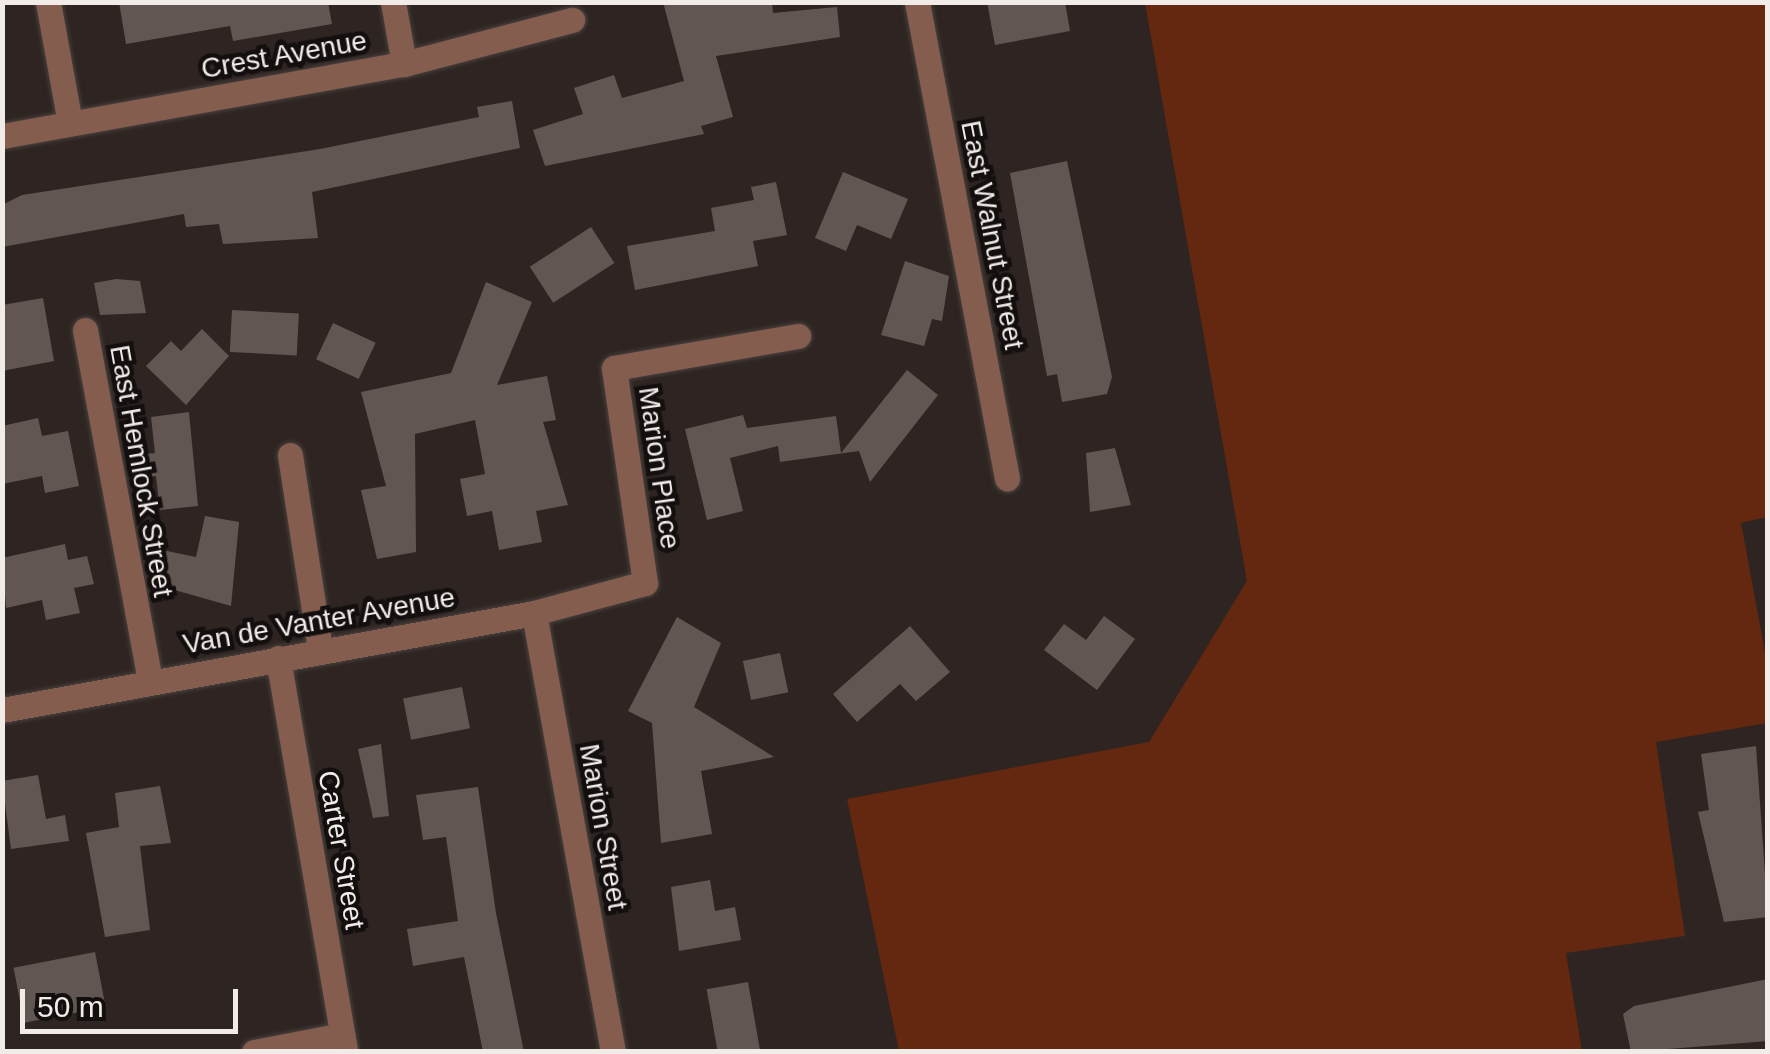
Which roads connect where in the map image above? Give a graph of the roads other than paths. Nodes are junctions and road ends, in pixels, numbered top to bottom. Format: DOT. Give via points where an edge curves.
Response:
graph roads {
  1 [pos="48,2"];
  2 [pos="394,2"];
  3 [pos="917,2"];
  4 [pos="572,20"];
  5 [pos="404,64"];
  6 [pos="70,123"];
  7 [pos="2,136"];
  8 [pos="85,330"];
  9 [pos="798,336"];
  10 [pos="290,456"];
  11 [pos="1008,479"];
  12 [pos="646,584"];
  13 [pos="534,614"];
  14 [pos="320,649"];
  15 [pos="278,658"];
  16 [pos="150,682"];
  17 [pos="2,710"];
  18 [pos="343,1043"];
  19 [pos="254,1052"];
  20 [pos="613,1052"];
  1 -- 6 [label="street"];
  2 -- 5 [label="street"];
  3 -- 11 [label="street, East Walnut Street"];
  4 -- 5 [label="street, Crest Avenue"];
  5 -- 6 [label="street, Crest Avenue"];
  6 -- 7 [label="street, Crest Avenue"];
  8 -- 16 [label="street, East Hemlock Street"];
  9 -- 12 [label="street, Marion Place" via="614,368"];
  10 -- 14 [label="street"];
  12 -- 13 [label="street, Van de Vanter Avenue"];
  13 -- 14 [label="street, Van de Vanter Avenue"];
  13 -- 20 [label="street, Marion Street"];
  14 -- 15 [label="street, Van de Vanter Avenue"];
  15 -- 16 [label="street, Van de Vanter Avenue"];
  15 -- 18 [label="street, Carter Street"];
  16 -- 17 [label="street, Van de Vanter Avenue"];
  18 -- 19 [label="street"];
}
